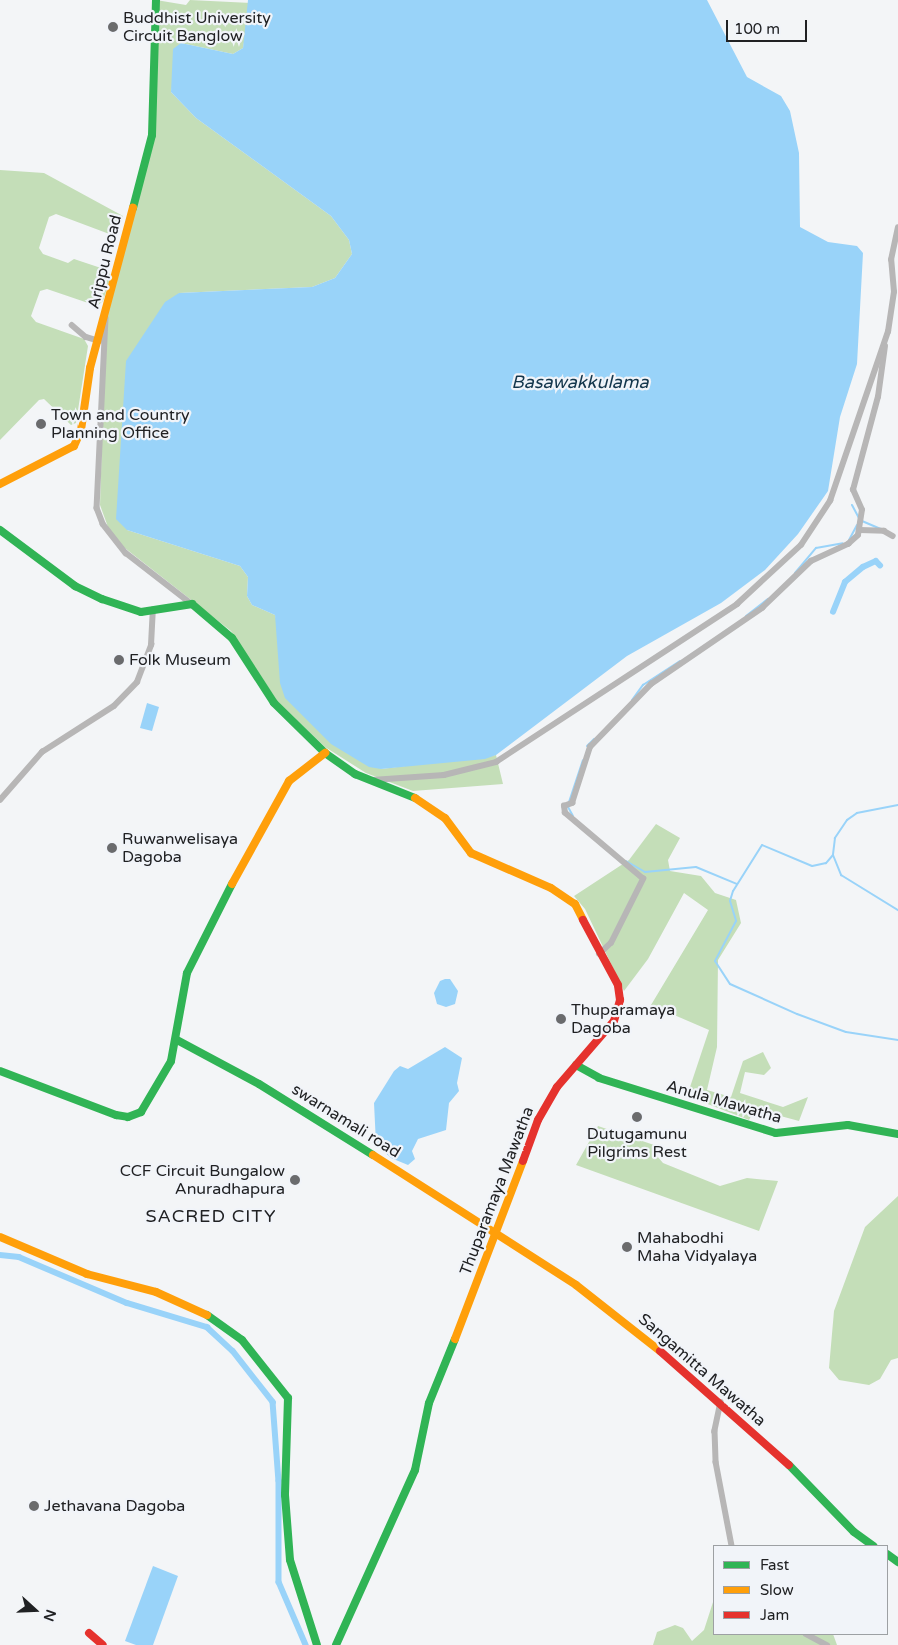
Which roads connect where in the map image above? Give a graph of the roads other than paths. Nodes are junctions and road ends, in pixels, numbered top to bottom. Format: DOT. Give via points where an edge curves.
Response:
graph roads {
  1 [pos="156,0"];
  2 [pos="898,228"];
  3 [pos="898,257"];
  4 [pos="891,260"];
  5 [pos="106,318"];
  6 [pos="72,325"];
  7 [pos="99,341"];
  8 [pos="885,342"];
  9 [pos="0,484"];
  10 [pos="0,530"];
  11 [pos="860,530"];
  12 [pos="893,536"];
  13 [pos="192,604"];
  14 [pos="153,610"];
  15 [pos="325,753"];
  16 [pos="370,780"];
  17 [pos="9,788"];
  18 [pos="0,790"];
  19 [pos="0,800"];
  20 [pos="599,954"];
  21 [pos="177,1040"];
  22 [pos="576,1065"];
  23 [pos="0,1071"];
  24 [pos="898,1134"];
  25 [pos="498,1232"];
  26 [pos="0,1238"];
  27 [pos="721,1402"];
  28 [pos="732,1545"];
  29 [pos="872,1545"];
  30 [pos="89,1633"];
  31 [pos="808,1635"];
  32 [pos="103,1645"];
  33 [pos="316,1645"];
  34 [pos="336,1645"];
  35 [pos="827,1645"];
  1 -- 5 [label="main road, Arippu Road" via="152,135"];
  2 -- 4 [label="street"];
  3 -- 4 [label="street"];
  4 -- 8 [label="street" via="894,292"];
  5 -- 7 [label="main road, Arippu Road"];
  5 -- 13 [label="street" via="97,508 103,524 126,552"];
  6 -- 7 [label="street" via="86,337"];
  7 -- 9 [label="main road, Arippu Road" via="90,368 81,430 74,446"];
  8 -- 11 [label="street" via="878,397 853,490 862,510"];
  8 -- 16 [label="street" via="830,501 802,545 762,584 737,604 496,762 444,775"];
  10 -- 14 [label="main road" via="81,590 132,610"];
  11 -- 12 [label="street" via="873,534 884,531"];
  11 -- 20 [label="street" via="848,544 811,561 762,608 651,684 590,746 572,803 564,806 565,812 643,880 611,943"];
  13 -- 14 [label="main road"];
  13 -- 15 [label="main road, Thuparamaya Mawatha" via="232,638 274,703"];
  14 -- 17 [label="street" via="151,645 137,682 114,706 42,752"];
  15 -- 16 [label="main road, Thuparamaya Mawatha"];
  15 -- 21 [label="main road" via="286,785 269,812 187,973 179,1002"];
  16 -- 20 [label="main road, Thuparamaya Mawatha" via="430,806 450,824 471,853 567,897 589,924"];
  17 -- 18 [label="street"];
  17 -- 19 [label="street"];
  20 -- 22 [label="main road, Thuparamaya Mawatha" via="618,985 618,1011"];
  21 -- 23 [label="main road" via="157,1092 141,1112 128,1117"];
  21 -- 25 [label="main road, swarnamali road" via="259,1084"];
  22 -- 24 [label="main road, Anula Mawatha" via="599,1078 770,1132 792,1134 848,1125"];
  22 -- 25 [label="main road, Thuparamaya Mawatha" via="540,1116"];
  25 -- 27 [label="main road, Sangamitta Mawatha" via="627,1323"];
  25 -- 34 [label="main road, Thuparamaya Mawatha" via="429,1403 415,1470"];
  26 -- 33 [label="main road" via="87,1274 144,1288 212,1317 242,1340 276,1378 288,1398 290,1413 285,1480 290,1560"];
  27 -- 28 [label="street" via="715,1431 716,1462"];
  27 -- 29 [label="main road, Sangamitta Mawatha" via="818,1491 854,1532"];
  30 -- 32 [label="main road"];
  31 -- 35 [label="street"];
}
